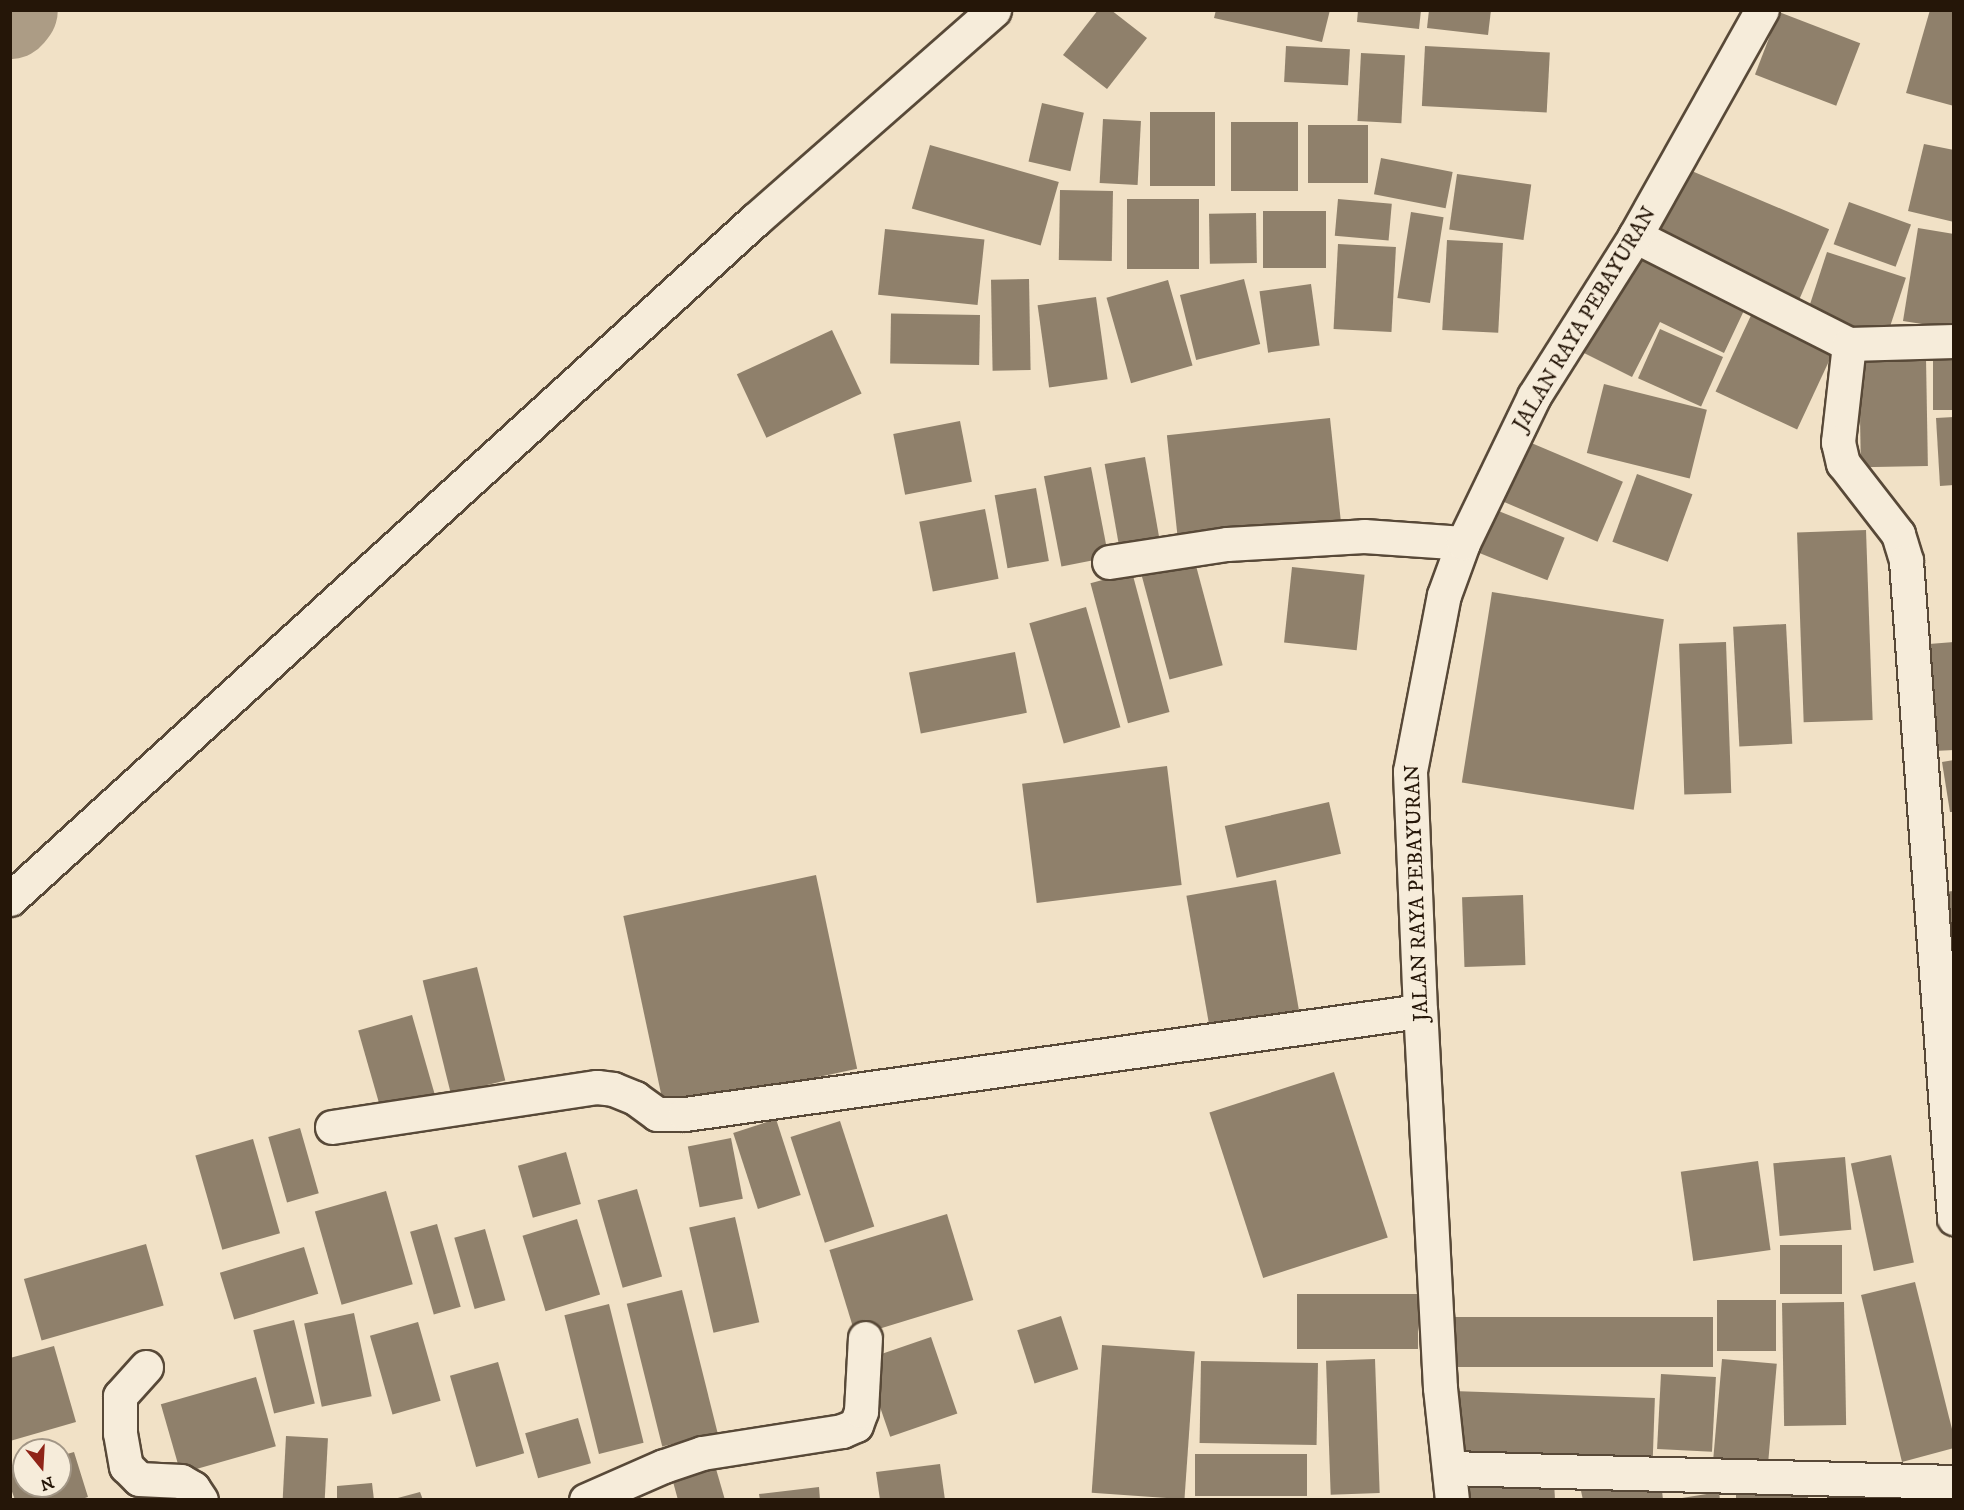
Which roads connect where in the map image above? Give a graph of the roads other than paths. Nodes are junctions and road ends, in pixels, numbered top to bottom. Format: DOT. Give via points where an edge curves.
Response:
graph roads {
  1 [pos="994,10"];
  2 [pos="1762,10"];
  3 [pos="1635,236"];
  4 [pos="1953,341"];
  5 [pos="1849,344"];
  6 [pos="1463,543"];
  7 [pos="1109,562"];
  8 [pos="10,899"];
  9 [pos="1945,1001"];
  10 [pos="1420,1011"];
  11 [pos="332,1127"];
  12 [pos="1953,1218"];
  13 [pos="865,1338"];
  14 [pos="146,1367"];
  15 [pos="1953,1482"];
  16 [pos="1451,1484"];
  17 [pos="201,1500"];
  18 [pos="586,1500"];
  1 -- 8 [label="street" via="755,219"];
  2 -- 3 [label="street, JALAN RAYA PEBAYURAN"];
  3 -- 5 [label="street"];
  3 -- 6 [label="street, JALAN RAYA PEBAYURAN" via="1534,396"];
  4 -- 5 [label="street"];
  5 -- 9 [label="street" via="1838,442 1843,463 1898,534 1906,561"];
  6 -- 7 [label="street" via="1364,536 1227,544"];
  6 -- 10 [label="street, JALAN RAYA PEBAYURAN" via="1444,595 1410,771"];
  9 -- 12 [label="street"];
  10 -- 11 [label="street" via="685,1114 657,1114 635,1098 597,1087"];
  10 -- 16 [label="street, JALAN RAYA PEBAYURAN" via="1440,1388"];
  13 -- 18 [label="street" via="861,1411 856,1425 842,1431 702,1453"];
  14 -- 17 [label="street" via="120,1396 120,1433 126,1466 139,1479 181,1481 193,1488"];
  15 -- 16 [label="street"];
}
